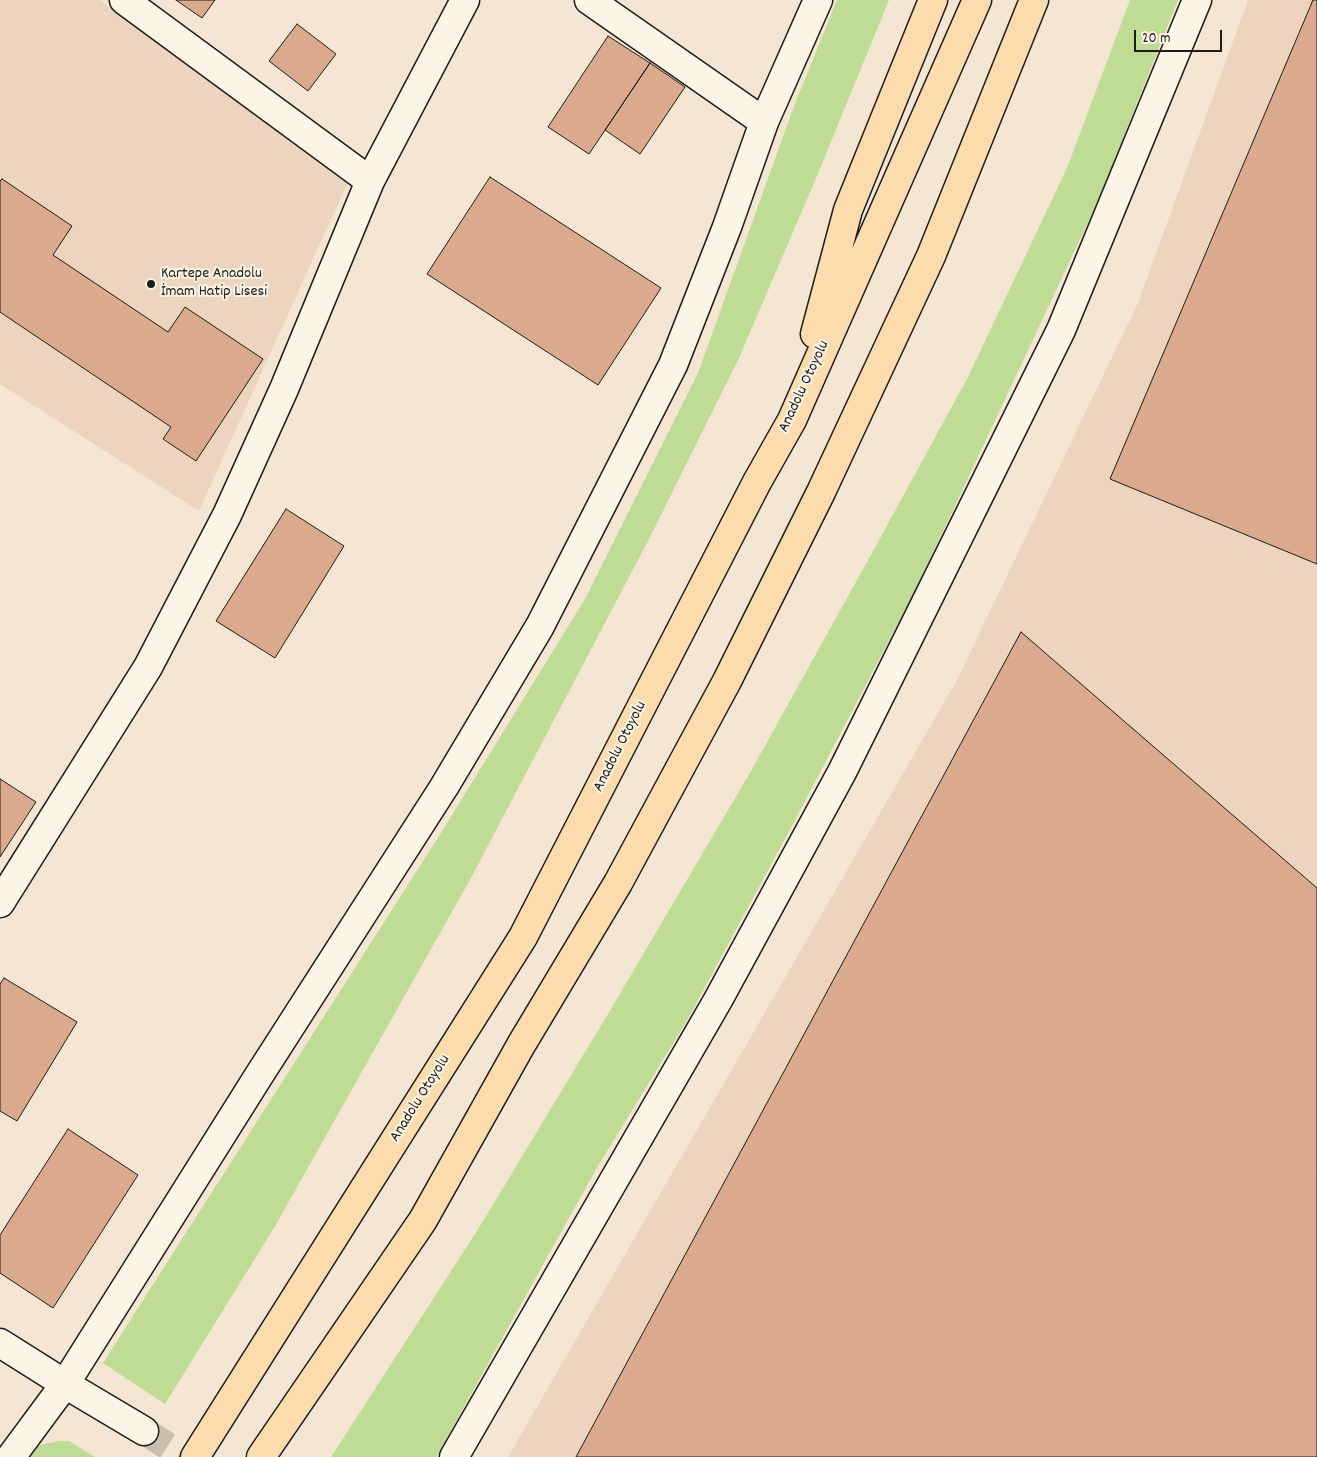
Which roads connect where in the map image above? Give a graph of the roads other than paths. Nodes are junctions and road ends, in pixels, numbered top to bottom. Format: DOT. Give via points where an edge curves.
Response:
graph roads {
  1 [pos="124,0"];
  2 [pos="465,0"];
  3 [pos="589,0"];
  4 [pos="818,0"];
  5 [pos="934,0"];
  6 [pos="977,0"];
  7 [pos="1034,0"];
  8 [pos="1198,0"];
  9 [pos="764,122"];
  10 [pos="370,181"];
  11 [pos="792,420"];
  12 [pos="0,902"];
  13 [pos="0,1343"];
  14 [pos="64,1384"];
  15 [pos="144,1431"];
  16 [pos="11,1457"];
  17 [pos="195,1457"];
  18 [pos="261,1457"];
  19 [pos="454,1457"];
  1 -- 10 [label="street"];
  2 -- 10 [label="street"];
  3 -- 9 [label="street"];
  4 -- 9 [label="street"];
  5 -- 11 [label="highway" via="848,210"];
  6 -- 11 [label="highway, Anadolu Otoyolu"];
  7 -- 18 [label="highway" via="931,256 821,492 727,681 618,883 521,1045 423,1220"];
  8 -- 19 [label="street" via="1062,330 842,772 718,1000"];
  9 -- 14 [label="street" via="673,365 540,626 444,787"];
  10 -- 12 [label="street" via="284,389 227,515 148,667"];
  11 -- 17 [label="highway, Anadolu Otoyolu" via="523,938"];
  13 -- 14 [label="street"];
  14 -- 15 [label="street"];
  14 -- 16 [label="street"];
}
